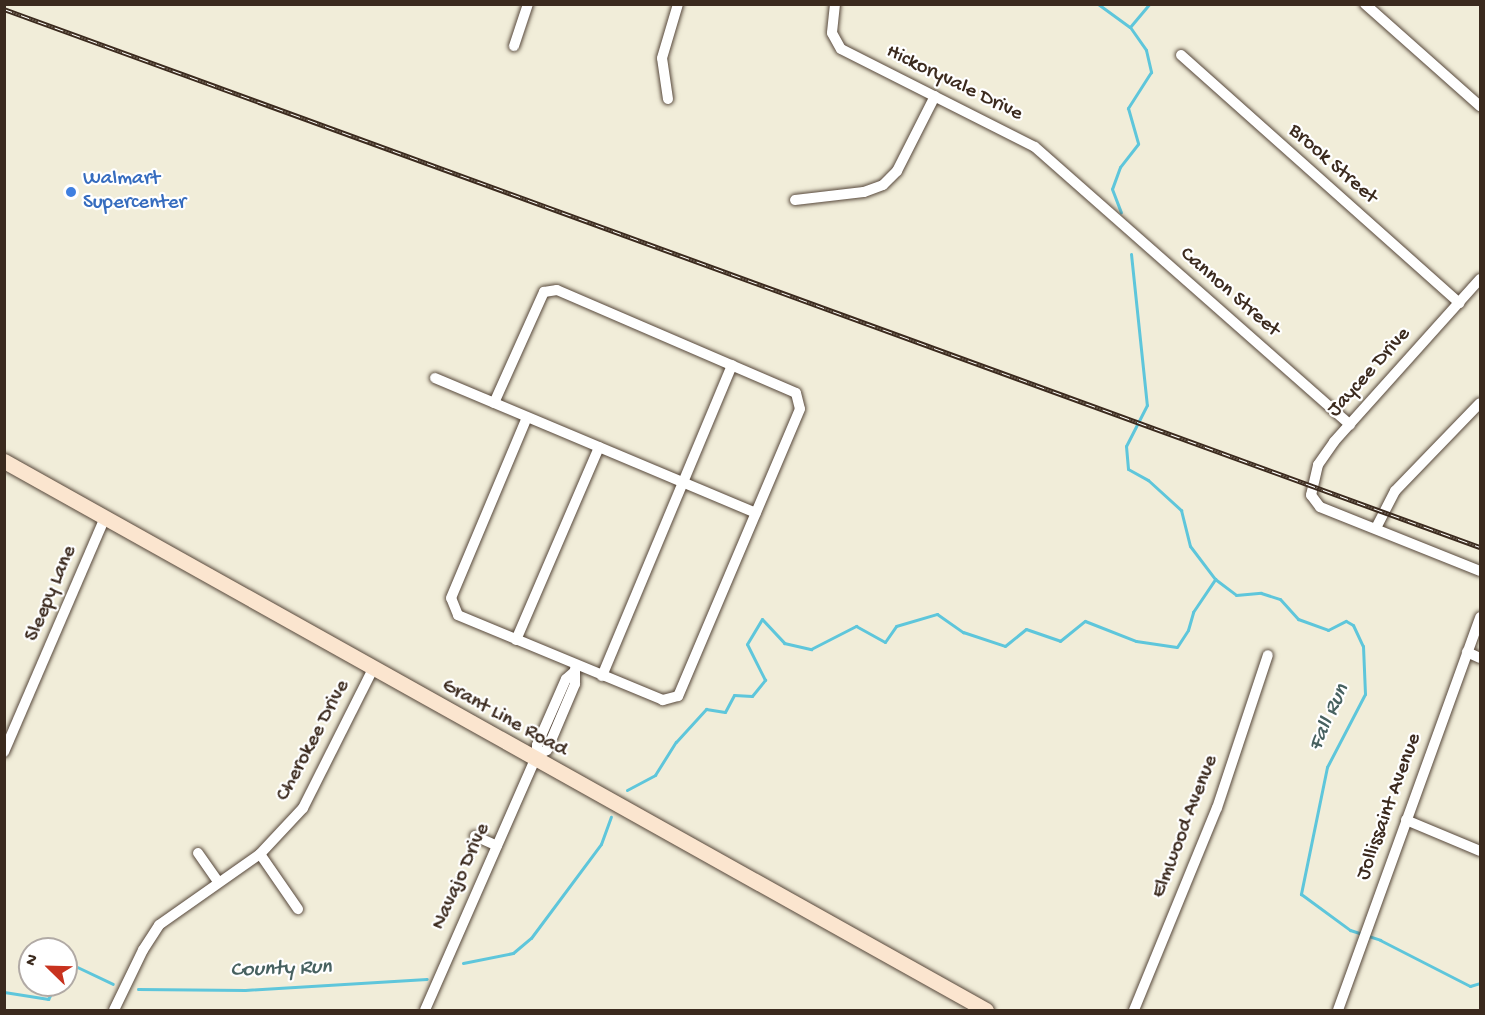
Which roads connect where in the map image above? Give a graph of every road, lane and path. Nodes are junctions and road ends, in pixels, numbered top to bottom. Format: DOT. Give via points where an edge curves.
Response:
graph roads {
  1 [pos="528,4"];
  2 [pos="678,4"];
  3 [pos="835,4"];
  4 [pos="1365,4"];
  5 [pos="514,46"];
  6 [pos="1181,55"];
  7 [pos="935,96"];
  8 [pos="668,99"];
  9 [pos="1480,106"];
  10 [pos="1083,189"];
  11 [pos="795,200"];
  12 [pos="1480,279"];
  13 [pos="1459,303"];
  14 [pos="732,365"];
  15 [pos="435,378"];
  16 [pos="494,403"];
  17 [pos="1480,403"];
  18 [pos="527,417"];
  19 [pos="1350,425"];
  20 [pos="599,447"];
  21 [pos="4,461"];
  22 [pos="683,483"];
  23 [pos="756,513"];
  24 [pos="105,517"];
  25 [pos="1376,528"];
  26 [pos="1480,571"];
  27 [pos="1480,617"];
  28 [pos="516,639"];
  29 [pos="1467,652"];
  30 [pos="1268,655"];
  31 [pos="1480,658"];
  32 [pos="373,669"];
  33 [pos="575,669"];
  34 [pos="602,676"];
  35 [pos="4,752"];
  36 [pos="536,757"];
  37 [pos="1406,820"];
  38 [pos="475,836"];
  39 [pos="497,846"];
  40 [pos="1480,851"];
  41 [pos="198,853"];
  42 [pos="260,854"];
  43 [pos="218,882"];
  44 [pos="298,909"];
  45 [pos="967,1006"];
  46 [pos="114,1011"];
  47 [pos="425,1011"];
  48 [pos="986,1011"];
  49 [pos="1134,1011"];
  50 [pos="1338,1011"];
  1 -- 5 [label="street"];
  2 -- 8 [label="street" via="662,58"];
  3 -- 7 [label="street, Hickoryvale Drive" via="832,33 842,49"];
  4 -- 9 [label="street"];
  6 -- 13 [label="street, Brook Street"];
  7 -- 10 [label="street, Hickoryvale Drive" via="1018,136"];
  7 -- 11 [label="street" via="897,171 883,185 864,192"];
  10 -- 19 [label="street, Cannon Street"];
  12 -- 13 [label="street, Jaycee Drive"];
  13 -- 19 [label="street, Jaycee Drive"];
  14 -- 16 [label="street" via="556,290 544,292"];
  14 -- 22 [label="street"];
  14 -- 23 [label="street" via="796,393 800,409"];
  15 -- 16 [label="street"];
  16 -- 18 [label="street"];
  17 -- 25 [label="street" via="1395,491"];
  18 -- 20 [label="street"];
  18 -- 28 [label="street" via="451,598 458,615"];
  19 -- 25 [label="street, Jaycee Drive" via="1318,465 1311,495 1315,504"];
  20 -- 22 [label="street"];
  20 -- 28 [label="street"];
  21 -- 24 [label="main road, Grant Line Road"];
  22 -- 23 [label="street"];
  22 -- 34 [label="street"];
  23 -- 34 [label="street" via="678,696 663,700"];
  24 -- 32 [label="main road, Grant Line Road"];
  24 -- 35 [label="street, Sleepy Lane"];
  25 -- 26 [label="street"];
  27 -- 29 [label="street, Jollissaint Avenue"];
  28 -- 33 [label="street"];
  29 -- 31 [label="street"];
  29 -- 37 [label="street, Jollissaint Avenue"];
  30 -- 49 [label="street, Elmwood Avenue" via="1217,808"];
  32 -- 36 [label="main road, Grant Line Road"];
  32 -- 42 [label="street, Cherokee Drive" via="312,795 294,821"];
  33 -- 34 [label="street"];
  33 -- 36 [label="street, Navajo Drive" via="566,679 537,745"];
  36 -- 39 [label="street, Navajo Drive"];
  36 -- 45 [label="main road, Grant Line Road"];
  37 -- 40 [label="street"];
  37 -- 50 [label="street, Jollissaint Avenue"];
  38 -- 39 [label="street"];
  39 -- 47 [label="street, Navajo Drive"];
  41 -- 43 [label="street"];
  42 -- 43 [label="street, Cherokee Drive"];
  42 -- 44 [label="street"];
  43 -- 46 [label="street, Cherokee Drive" via="159,926 142,950"];
  45 -- 48 [label="main road, Grant Line Road"];
}
